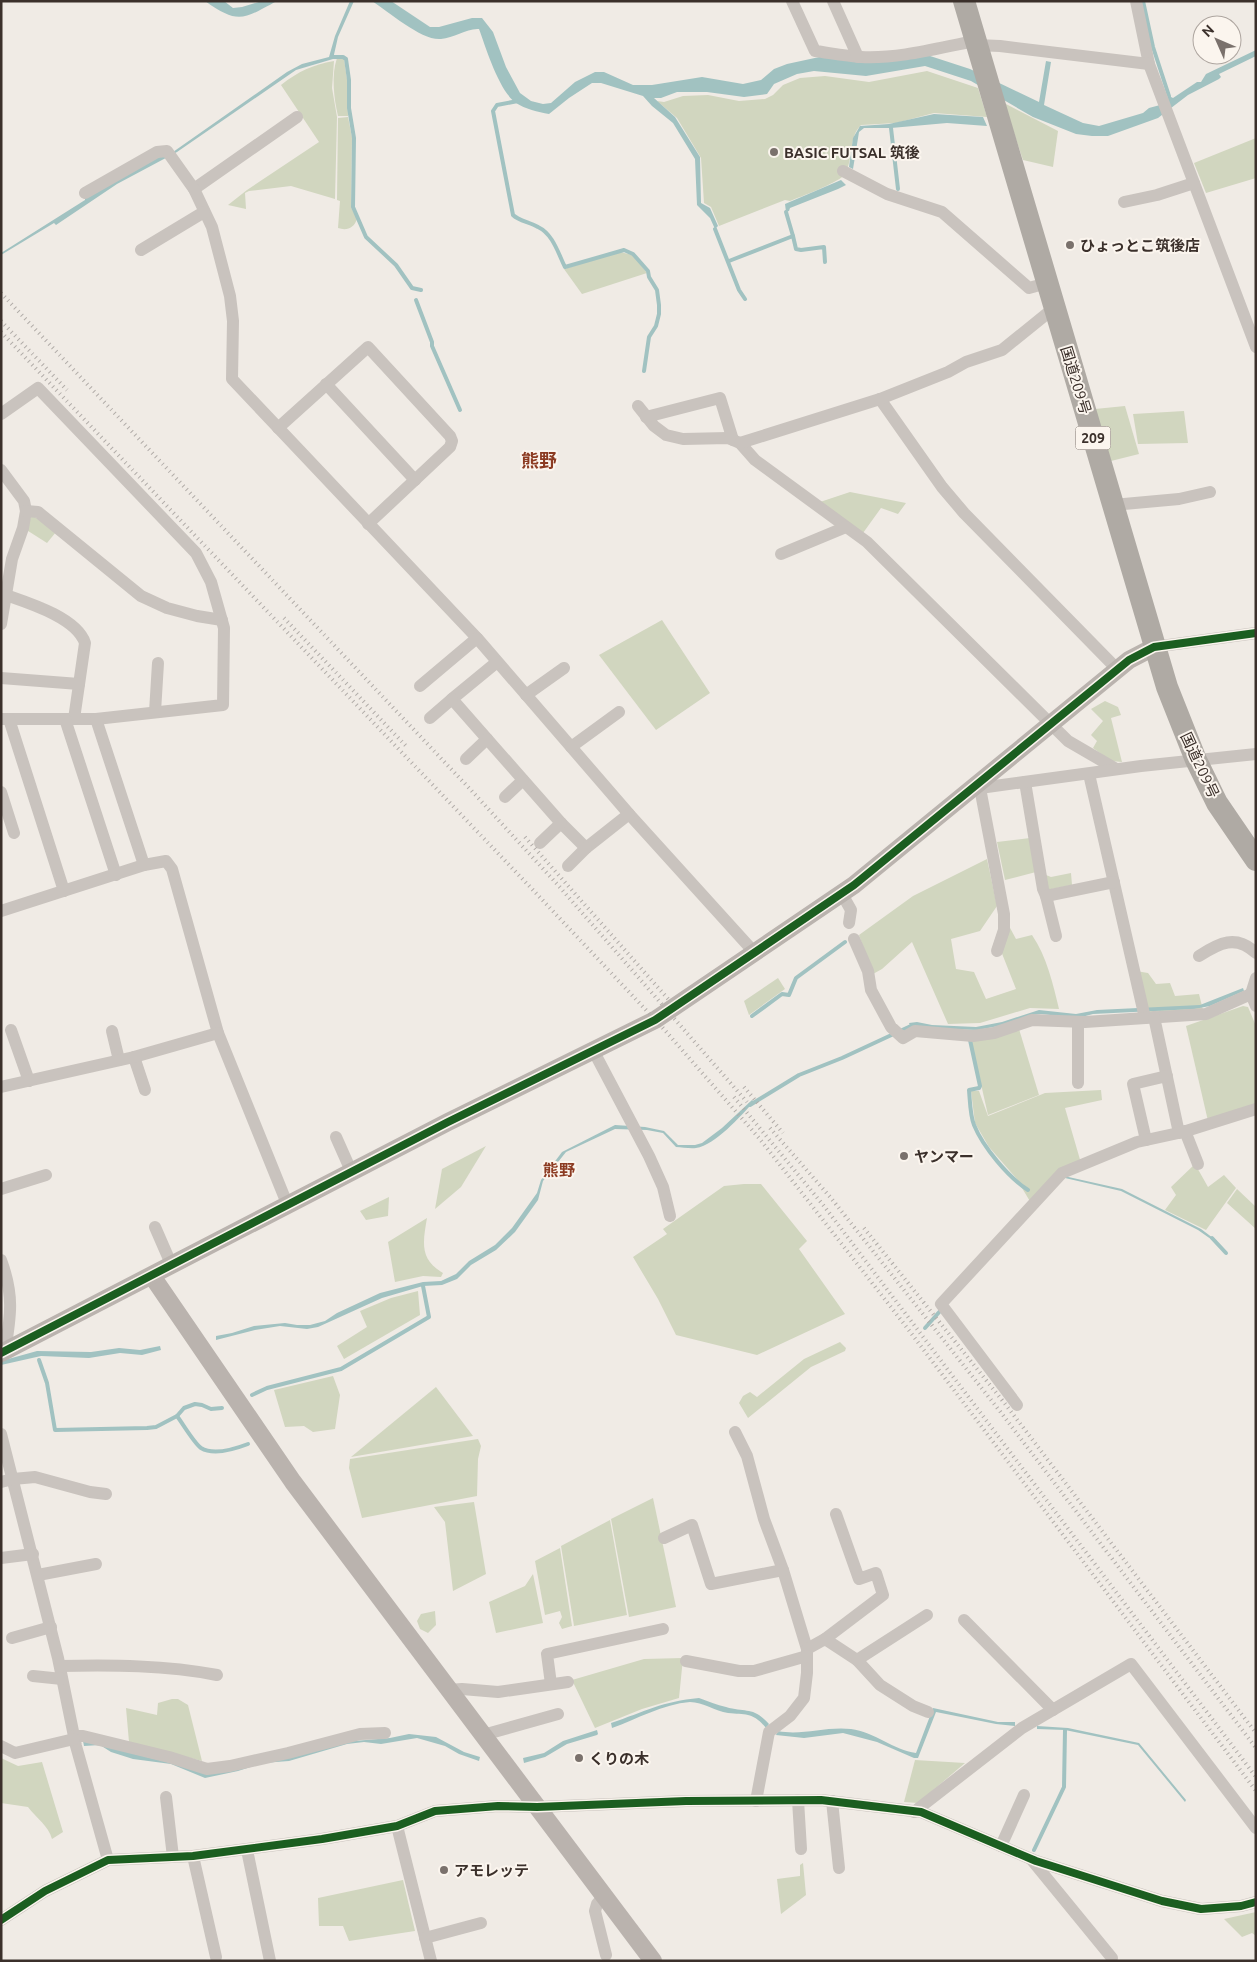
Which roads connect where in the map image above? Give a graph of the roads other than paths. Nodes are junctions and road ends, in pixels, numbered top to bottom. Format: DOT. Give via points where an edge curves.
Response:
graph roads {
  1 [pos="792,1"];
  2 [pos="833,1"];
  3 [pos="964,1"];
  4 [pos="1136,1"];
  5 [pos="976,43"];
  6 [pos="858,57"];
  7 [pos="1149,64"];
  8 [pos="297,117"];
  9 [pos="843,170"];
  10 [pos="1194,183"];
  11 [pos="194,189"];
  12 [pos="85,193"];
  13 [pos="1124,202"];
  14 [pos="204,212"];
  15 [pos="142,250"];
  16 [pos="1047,283"];
  17 [pos="1054,308"];
  18 [pos="1256,348"];
  19 [pos="326,384"];
  20 [pos="880,398"];
  21 [pos="1,414"];
  22 [pos="278,428"];
  23 [pos="736,442"];
  24 [pos="1,470"];
  25 [pos="415,480"];
  26 [pos="1210,492"];
  27 [pos="1113,504"];
  28 [pos="26,511"];
  29 [pos="368,524"];
  30 [pos="846,527"];
  31 [pos="7,554"];
  32 [pos="781,554"];
  33 [pos="6,595"];
  34 [pos="222,620"];
  35 [pos="1,624"];
  36 [pos="1256,633"];
  37 [pos="477,638"];
  38 [pos="1154,646"];
  39 [pos="497,662"];
  40 [pos="158,663"];
  41 [pos="564,668"];
  42 [pos="1118,670"];
  43 [pos="1,678"];
  44 [pos="79,684"];
  45 [pos="420,686"];
  46 [pos="526,695"];
  47 [pos="452,699"];
  48 [pos="155,712"];
  49 [pos="619,712"];
  50 [pos="430,718"];
  51 [pos="5,719"];
  52 [pos="69,719"];
  53 [pos="96,719"];
  54 [pos="1051,724"];
  55 [pos="488,740"];
  56 [pos="571,747"];
  57 [pos="1256,754"];
  58 [pos="466,759"];
  59 [pos="1196,760"];
  60 [pos="1116,770"];
  61 [pos="1089,774"];
  62 [pos="523,780"];
  63 [pos="1025,782"];
  64 [pos="977,788"];
  65 [pos="1,792"];
  66 [pos="504,797"];
  67 [pos="629,814"];
  68 [pos="562,823"];
  69 [pos="14,833"];
  70 [pos="540,843"];
  71 [pos="586,848"];
  72 [pos="1256,860"];
  73 [pos="144,865"];
  74 [pos="568,866"];
  75 [pos="116,875"];
  76 [pos="1114,882"];
  77 [pos="64,891"];
  78 [pos="842,894"];
  79 [pos="1046,896"];
  80 [pos="1,910"];
  81 [pos="849,923"];
  82 [pos="1056,936"];
  83 [pos="854,939"];
  84 [pos="997,951"];
  85 [pos="754,952"];
  86 [pos="1256,953"];
  87 [pos="1199,956"];
  88 [pos="1256,978"];
  89 [pos="1253,1000"];
  90 [pos="1149,1018"];
  91 [pos="1078,1022"];
  92 [pos="12,1030"];
  93 [pos="112,1031"];
  94 [pos="218,1033"];
  95 [pos="593,1050"];
  96 [pos="134,1057"];
  97 [pos="119,1060"];
  98 [pos="1167,1076"];
  99 [pos="28,1081"];
  100 [pos="1078,1084"];
  101 [pos="1,1087"];
  102 [pos="145,1090"];
  103 [pos="1256,1109"];
  104 [pos="1182,1132"];
  105 [pos="336,1138"];
  106 [pos="1146,1140"];
  107 [pos="1198,1164"];
  108 [pos="352,1173"];
  109 [pos="46,1175"];
  110 [pos="1,1190"];
  111 [pos="288,1206"];
  112 [pos="670,1216"];
  113 [pos="155,1227"];
  114 [pos="1,1260"];
  115 [pos="172,1266"];
  116 [pos="152,1276"];
  117 [pos="3,1352"];
  118 [pos="1017,1405"];
  119 [pos="735,1432"];
  120 [pos="1,1434"];
  121 [pos="7,1480"];
  122 [pos="106,1494"];
  123 [pos="836,1514"];
  124 [pos="664,1538"];
  125 [pos="33,1554"];
  126 [pos="1,1558"];
  127 [pos="96,1564"];
  128 [pos="783,1570"];
  129 [pos="38,1575"];
  130 [pos="927,1615"];
  131 [pos="964,1620"];
  132 [pos="51,1627"];
  133 [pos="663,1629"];
  134 [pos="12,1638"];
  135 [pos="825,1639"];
  136 [pos="807,1652"];
  137 [pos="857,1660"];
  138 [pos="686,1661"];
  139 [pos="61,1672"];
  140 [pos="217,1675"];
  141 [pos="33,1676"];
  142 [pos="568,1682"];
  143 [pos="551,1684"];
  144 [pos="449,1690"];
  145 [pos="1053,1710"];
  146 [pos="928,1712"];
  147 [pos="558,1714"];
  148 [pos="385,1733"];
  149 [pos="483,1735"];
  150 [pos="74,1738"];
  151 [pos="1,1746"];
  152 [pos="1024,1795"];
  153 [pos="166,1797"];
  154 [pos="798,1800"];
  155 [pos="756,1801"];
  156 [pos="832,1801"];
  157 [pos="537,1806"];
  158 [pos="914,1812"];
  159 [pos="397,1826"];
  160 [pos="1256,1828"];
  161 [pos="1002,1846"];
  162 [pos="801,1849"];
  163 [pos="247,1850"];
  164 [pos="193,1856"];
  165 [pos="173,1857"];
  166 [pos="1031,1858"];
  167 [pos="108,1860"];
  168 [pos="839,1868"];
  169 [pos="604,1896"];
  170 [pos="1256,1902"];
  171 [pos="4,1913"];
  172 [pos="481,1923"];
  173 [pos="425,1938"];
  174 [pos="606,1955"];
  175 [pos="216,1957"];
  176 [pos="1112,1958"];
  177 [pos="427,1959"];
  178 [pos="270,1961"];
  179 [pos="653,1961"];
  1 -- 6 [label="street" via="815,51"];
  2 -- 6 [label="street"];
  3 -- 5 [label="highway, 国道209号 / 209"];
  4 -- 7 [label="street"];
  5 -- 6 [label="street" via="882,57"];
  5 -- 7 [label="street"];
  5 -- 16 [label="highway, 国道209号 / 209"];
  7 -- 10 [label="street"];
  8 -- 11 [label="street"];
  9 -- 16 [label="street" via="887,194 942,212 1029,288"];
  10 -- 13 [label="street"];
  10 -- 18 [label="street"];
  11 -- 12 [label="street" via="167,151 157,152"];
  11 -- 14 [label="street"];
  14 -- 15 [label="street"];
  14 -- 22 [label="street" via="212,227 230,296 232,379"];
  16 -- 17 [label="highway, 国道209号 / 209"];
  17 -- 20 [label="street" via="1002,350"];
  17 -- 27 [label="highway, 国道209号 / 209"];
  19 -- 22 [label="street"];
  19 -- 25 [label="street"];
  19 -- 25 [label="street" via="368,347 452,441 450,447"];
  20 -- 23 [label="street"];
  20 -- 42 [label="street" via="964,513"];
  21 -- 34 [label="street" via="38,388 196,553 211,582"];
  22 -- 29 [label="street"];
  23 -- 23 [label="street" via="720,398 642,411 666,435 683,439 728,438"];
  23 -- 30 [label="street" via="755,460"];
  24 -- 28 [label="street" via="24,501"];
  25 -- 29 [label="street"];
  26 -- 27 [label="street" via="1179,499"];
  27 -- 38 [label="highway, 国道209号 / 209"];
  28 -- 31 [label="street" via="23,528"];
  28 -- 34 [label="street" via="38,512 141,596 167,608"];
  29 -- 37 [label="street"];
  30 -- 32 [label="street"];
  30 -- 54 [label="street" via="884,557"];
  31 -- 33 [label="street"];
  33 -- 35 [label="street"];
  33 -- 44 [label="street" via="52,612 83,635 86,642"];
  34 -- 48 [label="street" via="223,705"];
  36 -- 38 [label="street"];
  37 -- 39 [label="street"];
  37 -- 45 [label="street"];
  38 -- 42 [label="street"];
  38 -- 59 [label="highway, 国道209号 / 209"];
  39 -- 46 [label="street"];
  39 -- 47 [label="street"];
  40 -- 48 [label="street"];
  41 -- 46 [label="street"];
  42 -- 54 [label="street"];
  43 -- 44 [label="street"];
  44 -- 52 [label="street"];
  46 -- 56 [label="street"];
  47 -- 50 [label="street"];
  47 -- 55 [label="street"];
  48 -- 53 [label="street"];
  49 -- 56 [label="street"];
  51 -- 52 [label="street"];
  51 -- 77 [label="street"];
  52 -- 53 [label="street"];
  52 -- 75 [label="street"];
  53 -- 73 [label="street"];
  54 -- 60 [label="street" via="1068,741"];
  54 -- 64 [label="street"];
  55 -- 58 [label="street"];
  55 -- 62 [label="street"];
  56 -- 67 [label="street"];
  57 -- 59 [label="street"];
  59 -- 60 [label="street"];
  59 -- 72 [label="highway, 国道209号 / 209" via="1217,803"];
  60 -- 61 [label="street"];
  61 -- 63 [label="street"];
  61 -- 76 [label="street"];
  62 -- 66 [label="street"];
  62 -- 68 [label="street"];
  63 -- 64 [label="street"];
  63 -- 79 [label="street"];
  64 -- 78 [label="street"];
  64 -- 84 [label="street" via="1004,914 1004,930"];
  65 -- 69 [label="street"];
  67 -- 71 [label="street"];
  67 -- 85 [label="street"];
  68 -- 70 [label="street"];
  68 -- 71 [label="street"];
  71 -- 74 [label="street"];
  73 -- 75 [label="street"];
  73 -- 94 [label="street" via="166,861 172,869"];
  75 -- 77 [label="street"];
  76 -- 79 [label="street"];
  76 -- 90 [label="street"];
  77 -- 80 [label="street"];
  78 -- 81 [label="street" via="850,910"];
  78 -- 85 [label="street"];
  79 -- 82 [label="street"];
  83 -- 91 [label="street" via="868,971 870,990 891,1027 903,1038 915,1031 974,1036 1032,1020"];
  85 -- 95 [label="street" via="655,1020"];
  86 -- 87 [label="street" via="1242,943 1228,941"];
  88 -- 89 [label="street"];
  89 -- 90 [label="street" via="1206,1014"];
  90 -- 91 [label="street"];
  90 -- 98 [label="street"];
  91 -- 100 [label="street"];
  92 -- 99 [label="street"];
  93 -- 97 [label="street"];
  94 -- 96 [label="street"];
  94 -- 111 [label="street"];
  95 -- 108 [label="street"];
  95 -- 112 [label="street" via="649,1156 663,1187"];
  96 -- 97 [label="street"];
  96 -- 102 [label="street"];
  97 -- 99 [label="street"];
  98 -- 104 [label="street"];
  98 -- 106 [label="street" via="1133,1084"];
  99 -- 101 [label="street"];
  103 -- 104 [label="street"];
  104 -- 106 [label="street"];
  104 -- 107 [label="street"];
  105 -- 108 [label="street"];
  106 -- 118 [label="street" via="1062,1173 941,1304"];
  108 -- 111 [label="street"];
  109 -- 110 [label="street"];
  111 -- 115 [label="street"];
  113 -- 115 [label="street"];
  114 -- 117 [label="street" via="9,1282 11,1318"];
  115 -- 116 [label="street"];
  116 -- 117 [label="street"];
  116 -- 144 [label="street" via="293,1482"];
  119 -- 128 [label="street" via="747,1456 764,1519"];
  120 -- 121 [label="street"];
  121 -- 122 [label="street" via="34,1477"];
  121 -- 125 [label="street"];
  123 -- 135 [label="street" via="858,1579 876,1573 883,1594"];
  124 -- 128 [label="street" via="692,1525 711,1584"];
  125 -- 126 [label="street"];
  125 -- 129 [label="street"];
  127 -- 129 [label="street"];
  128 -- 136 [label="street"];
  129 -- 132 [label="street"];
  130 -- 137 [label="street"];
  131 -- 145 [label="street"];
  132 -- 134 [label="street"];
  132 -- 139 [label="street"];
  133 -- 143 [label="street" via="547,1654"];
  135 -- 136 [label="street"];
  135 -- 137 [label="street"];
  136 -- 138 [label="street" via="754,1671"];
  136 -- 155 [label="street" via="804,1698 790,1716 769,1732"];
  137 -- 146 [label="street" via="880,1685"];
  139 -- 140 [label="street" via="127,1665"];
  139 -- 141 [label="street"];
  139 -- 150 [label="street"];
  142 -- 143 [label="street"];
  143 -- 144 [label="street" via="498,1692"];
  144 -- 149 [label="street"];
  145 -- 158 [label="street" via="1022,1728"];
  145 -- 160 [label="street" via="1130,1664"];
  147 -- 149 [label="street"];
  148 -- 150 [label="street" via="360,1734 207,1769 83,1736"];
  149 -- 157 [label="street"];
  150 -- 151 [label="street" via="16,1752"];
  150 -- 167 [label="street"];
  152 -- 161 [label="street"];
  153 -- 165 [label="street"];
  154 -- 155 [label="street"];
  154 -- 156 [label="street"];
  154 -- 162 [label="street"];
  155 -- 157 [label="street"];
  156 -- 158 [label="street"];
  156 -- 168 [label="street"];
  157 -- 159 [label="street" via="435,1812"];
  157 -- 169 [label="street"];
  158 -- 161 [label="street" via="921,1812"];
  159 -- 163 [label="street"];
  159 -- 173 [label="street"];
  161 -- 166 [label="street"];
  163 -- 164 [label="street"];
  163 -- 178 [label="street"];
  164 -- 165 [label="street"];
  164 -- 175 [label="street"];
  165 -- 167 [label="street"];
  166 -- 170 [label="street" via="1162,1901 1200,1909"];
  166 -- 176 [label="street"];
  167 -- 171 [label="street"];
  169 -- 174 [label="street" via="595,1911"];
  169 -- 179 [label="street"];
  172 -- 173 [label="street"];
  173 -- 177 [label="street"];
}
